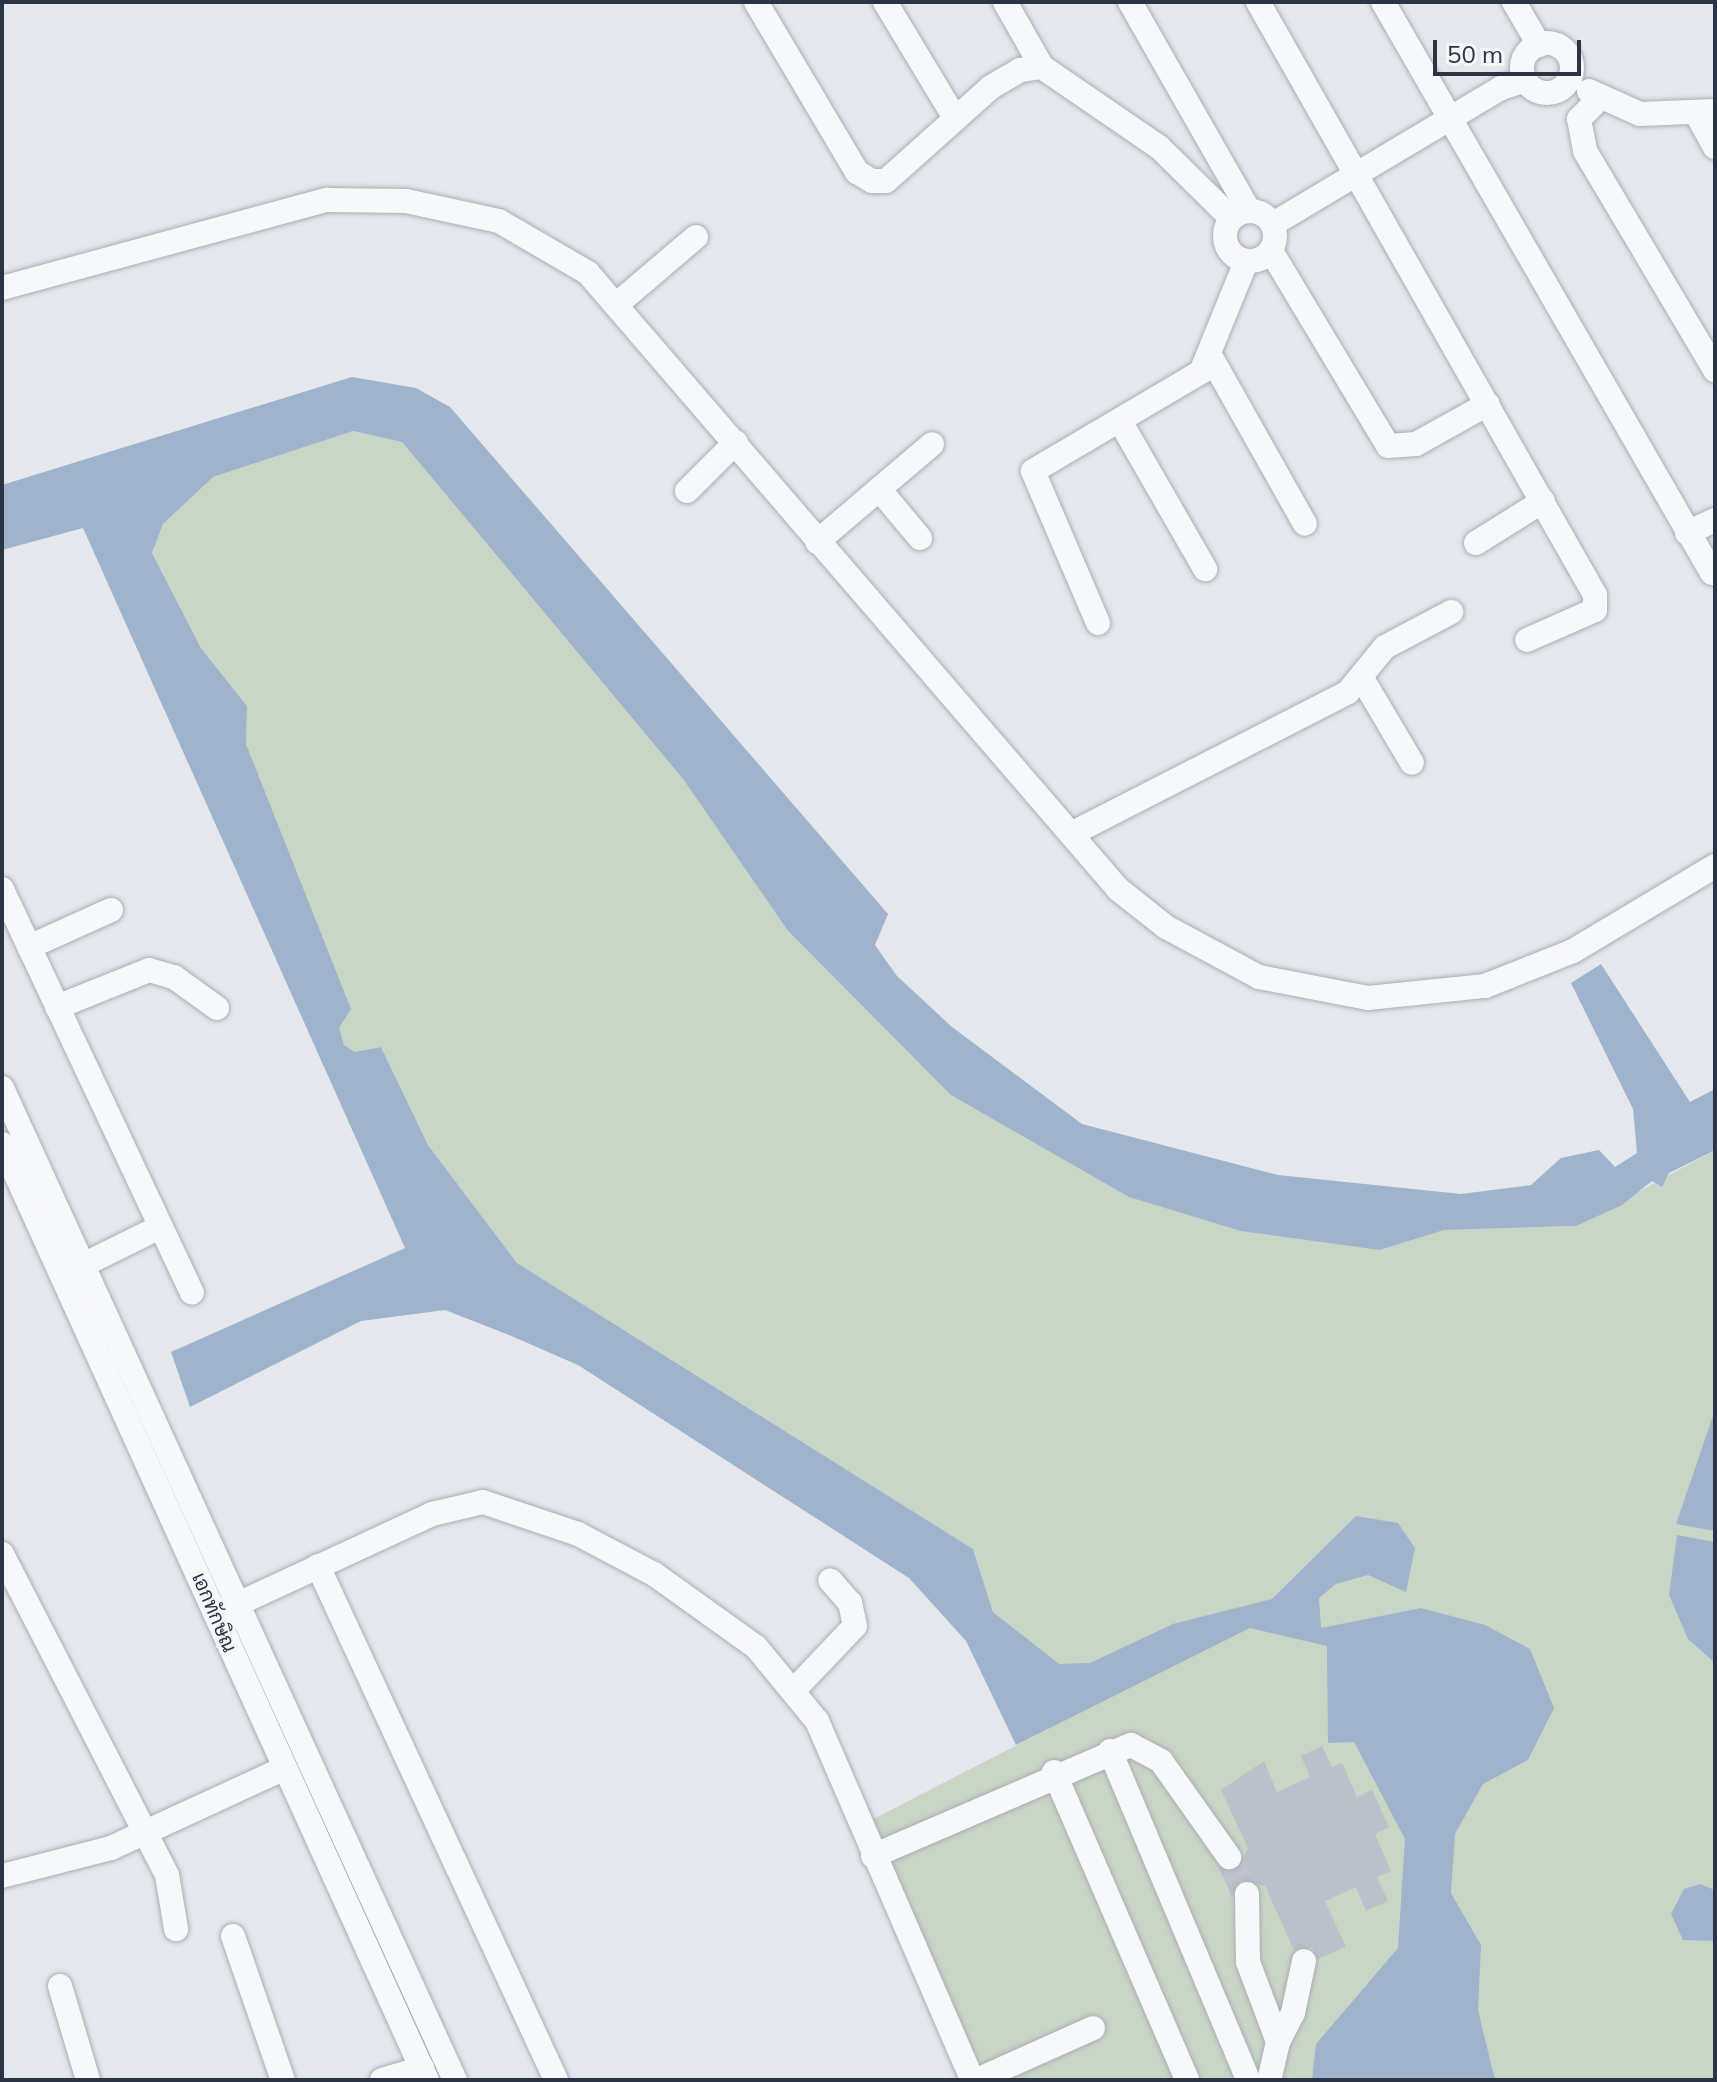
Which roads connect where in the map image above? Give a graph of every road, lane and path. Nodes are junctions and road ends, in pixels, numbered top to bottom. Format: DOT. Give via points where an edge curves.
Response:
graph roads {
  1 [pos="756,2"];
  2 [pos="885,2"];
  3 [pos="1005,2"];
  4 [pos="1130,2"];
  5 [pos="1258,2"];
  6 [pos="1383,2"];
  7 [pos="1514,2"];
  8 [pos="1539,45"];
  9 [pos="1042,67"];
  10 [pos="1525,80"];
  11 [pos="1569,81"];
  12 [pos="1601,97"];
  13 [pos="1705,112"];
  14 [pos="955,118"];
  15 [pos="1450,118"];
  16 [pos="1715,147"];
  17 [pos="1356,173"];
  18 [pos="1240,214"];
  19 [pos="1273,224"];
  20 [pos="696,237"];
  21 [pos="1271,251"];
  22 [pos="1246,262"];
  23 [pos="2,288"];
  24 [pos="616,305"];
  25 [pos="1212,359"];
  26 [pos="1715,370"];
  27 [pos="1488,404"];
  28 [pos="1120,421"];
  29 [pos="736,442"];
  30 [pos="932,444"];
  31 [pos="879,489"];
  32 [pos="687,491"];
  33 [pos="1543,501"];
  34 [pos="1715,520"];
  35 [pos="1305,524"];
  36 [pos="1687,533"];
  37 [pos="920,538"];
  38 [pos="817,542"];
  39 [pos="1476,543"];
  40 [pos="1205,569"];
  41 [pos="1712,573"];
  42 [pos="1451,612"];
  43 [pos="1098,623"];
  44 [pos="1527,640"];
  45 [pos="1363,680"];
  46 [pos="1412,763"];
  47 [pos="1071,834"];
  48 [pos="1715,866"];
  49 [pos="2,889"];
  50 [pos="111,910"];
  51 [pos="29,947"];
  52 [pos="57,1007"];
  53 [pos="217,1008"];
  54 [pos="2,1088"];
  55 [pos="2,1144"];
  56 [pos="160,1227"];
  57 [pos="74,1270"];
  58 [pos="192,1293"];
  59 [pos="2,1554"];
  60 [pos="318,1566"];
  61 [pos="830,1580"];
  62 [pos="239,1603"];
  63 [pos="216,1614"];
  64 [pos="794,1690"];
  65 [pos="1110,1751"];
  66 [pos="283,1769"];
  67 [pos="1054,1772"];
  68 [pos="147,1833"];
  69 [pos="873,1856"];
  70 [pos="1229,1857"];
  71 [pos="2,1876"];
  72 [pos="1247,1894"];
  73 [pos="176,1929"];
  74 [pos="233,1936"];
  75 [pos="1304,1961"];
  76 [pos="60,1986"];
  77 [pos="1093,2028"];
  78 [pos="1278,2042"];
  79 [pos="424,2074"];
  80 [pos="88,2080"];
  81 [pos="283,2080"];
  82 [pos="382,2080"];
  83 [pos="455,2080"];
  84 [pos="556,2080"];
  85 [pos="975,2080"];
  86 [pos="1187,2080"];
  87 [pos="1248,2080"];
  88 [pos="1269,2080"];
  1 -- 14 [label="street" via="857,172 872,181 886,181"];
  2 -- 14 [label="street"];
  3 -- 9 [label="street"];
  4 -- 18 [label="street"];
  5 -- 17 [label="street"];
  6 -- 15 [label="street"];
  7 -- 8 [label="street"];
  8 -- 10 [label="street" via="1526,55"];
  8 -- 11 [label="street" via="1566,53"];
  9 -- 14 [label="street" via="1010,75"];
  9 -- 18 [label="street" via="1159,147"];
  10 -- 11 [label="street" via="1547,94"];
  10 -- 15 [label="street"];
  11 -- 12 [label="street"];
  12 -- 13 [label="street" via="1640,114"];
  12 -- 26 [label="street" via="1579,119 1585,151"];
  13 -- 16 [label="street"];
  15 -- 17 [label="street"];
  15 -- 36 [label="street"];
  17 -- 19 [label="street"];
  17 -- 27 [label="street"];
  18 -- 19 [label="street"];
  18 -- 22 [label="street" via="1226,244"];
  19 -- 21 [label="street"];
  20 -- 24 [label="street"];
  21 -- 22 [label="street"];
  21 -- 27 [label="street" via="1388,446 1416,444"];
  22 -- 25 [label="street"];
  23 -- 24 [label="street" via="327,200 406,201 499,221 588,273"];
  24 -- 29 [label="street"];
  25 -- 28 [label="street"];
  25 -- 35 [label="street"];
  27 -- 33 [label="street"];
  28 -- 40 [label="street"];
  28 -- 43 [label="street" via="1040,465 1032,478"];
  29 -- 32 [label="street"];
  29 -- 38 [label="street"];
  30 -- 31 [label="street"];
  31 -- 37 [label="street"];
  31 -- 38 [label="street"];
  33 -- 39 [label="street"];
  33 -- 44 [label="street" via="1597,603 1588,614"];
  34 -- 36 [label="street"];
  36 -- 41 [label="street"];
  38 -- 47 [label="street"];
  42 -- 45 [label="street" via="1385,647"];
  45 -- 46 [label="street"];
  45 -- 47 [label="street"];
  47 -- 48 [label="street" via="1118,889 1211,953 1281,984 1368,998 1509,980"];
  49 -- 51 [label="street"];
  50 -- 51 [label="street"];
  51 -- 52 [label="street"];
  52 -- 53 [label="street" via="149,970 174,977"];
  52 -- 56 [label="street"];
  54 -- 57 [label="street"];
  55 -- 57 [label="street, เอกทักษิณ"];
  56 -- 57 [label="street"];
  56 -- 58 [label="street"];
  57 -- 62 [label="street"];
  57 -- 63 [label="street, เอกทักษิณ"];
  59 -- 68 [label="street" via="63,1683"];
  60 -- 62 [label="street"];
  60 -- 64 [label="street" via="451,1508 483,1502 513,1507 654,1574 756,1647"];
  60 -- 84 [label="street"];
  61 -- 64 [label="street" via="850,1603 855,1626"];
  62 -- 63 [label="street"];
  62 -- 83 [label="street"];
  63 -- 66 [label="street, เอกทักษิณ"];
  64 -- 69 [label="street" via="835,1760"];
  65 -- 67 [label="street"];
  65 -- 70 [label="street" via="1131,1745 1152,1752"];
  65 -- 87 [label="street"];
  66 -- 68 [label="street"];
  66 -- 79 [label="street, เอกทักษิณ"];
  67 -- 69 [label="street"];
  67 -- 86 [label="street"];
  68 -- 71 [label="street"];
  68 -- 73 [label="street" via="167,1875"];
  69 -- 85 [label="street"];
  72 -- 78 [label="street" via="1248,1962"];
  74 -- 81 [label="street"];
  75 -- 78 [label="street" via="1293,2013"];
  76 -- 80 [label="street"];
  77 -- 85 [label="street"];
  78 -- 88 [label="street"];
  79 -- 82 [label="street"];
}
